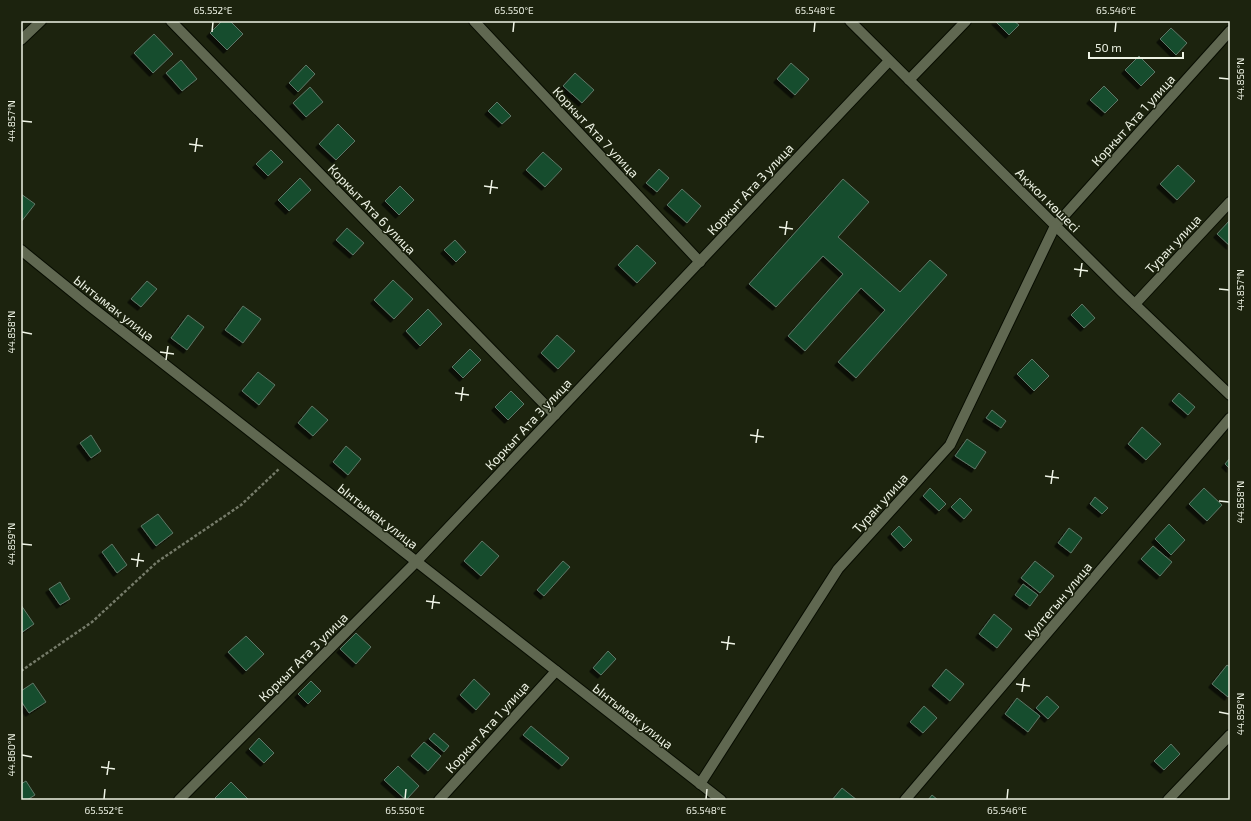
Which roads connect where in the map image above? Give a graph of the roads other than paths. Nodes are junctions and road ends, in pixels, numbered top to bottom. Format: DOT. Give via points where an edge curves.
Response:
graph roads {
  1 [pos="41,21"];
  2 [pos="171,21"];
  3 [pos="474,21"];
  4 [pos="850,21"];
  5 [pos="966,21"];
  6 [pos="1230,31"];
  7 [pos="21,40"];
  8 [pos="889,61"];
  9 [pos="909,80"];
  10 [pos="1230,202"];
  11 [pos="1055,226"];
  12 [pos="21,250"];
  13 [pos="700,262"];
  14 [pos="1135,304"];
  15 [pos="1230,395"];
  16 [pos="555,415"];
  17 [pos="1230,418"];
  18 [pos="416,562"];
  19 [pos="556,671"];
  20 [pos="1230,735"];
  21 [pos="700,784"];
  22 [pos="179,800"];
  23 [pos="439,800"];
  24 [pos="721,800"];
  25 [pos="906,800"];
  26 [pos="1168,800"];
  1 -- 7 [label="street"];
  2 -- 16 [label="street, Коркыт Ата 6 улица"];
  3 -- 13 [label="street, Коркыт Ата 7 улица"];
  4 -- 8 [label="street, Ақжол көшесі"];
  5 -- 9 [label="street"];
  6 -- 11 [label="street, Коркыт Ата 1 улица"];
  8 -- 9 [label="street, Ақжол көшесі"];
  8 -- 13 [label="street, Коркыт Ата 3 улица"];
  9 -- 11 [label="street, Ақжол көшесі"];
  10 -- 14 [label="street, Туран улица"];
  11 -- 14 [label="street, Ақжол көшесі"];
  11 -- 21 [label="street, Туран улица" via="950,445 838,569"];
  12 -- 18 [label="street, Ынтымак улица"];
  13 -- 16 [label="street, Коркыт Ата 3 улица"];
  14 -- 15 [label="street, Ақжол көшесі"];
  16 -- 18 [label="street, Коркыт Ата 3 улица"];
  17 -- 25 [label="street, Култегын улица"];
  18 -- 19 [label="street, Ынтымак улица"];
  18 -- 22 [label="street, Коркыт Ата 3 улица"];
  19 -- 21 [label="street, Ынтымак улица"];
  19 -- 23 [label="street, Коркыт Ата 1 улица"];
  20 -- 26 [label="street"];
  21 -- 24 [label="street, Ынтымак улица"];
}
